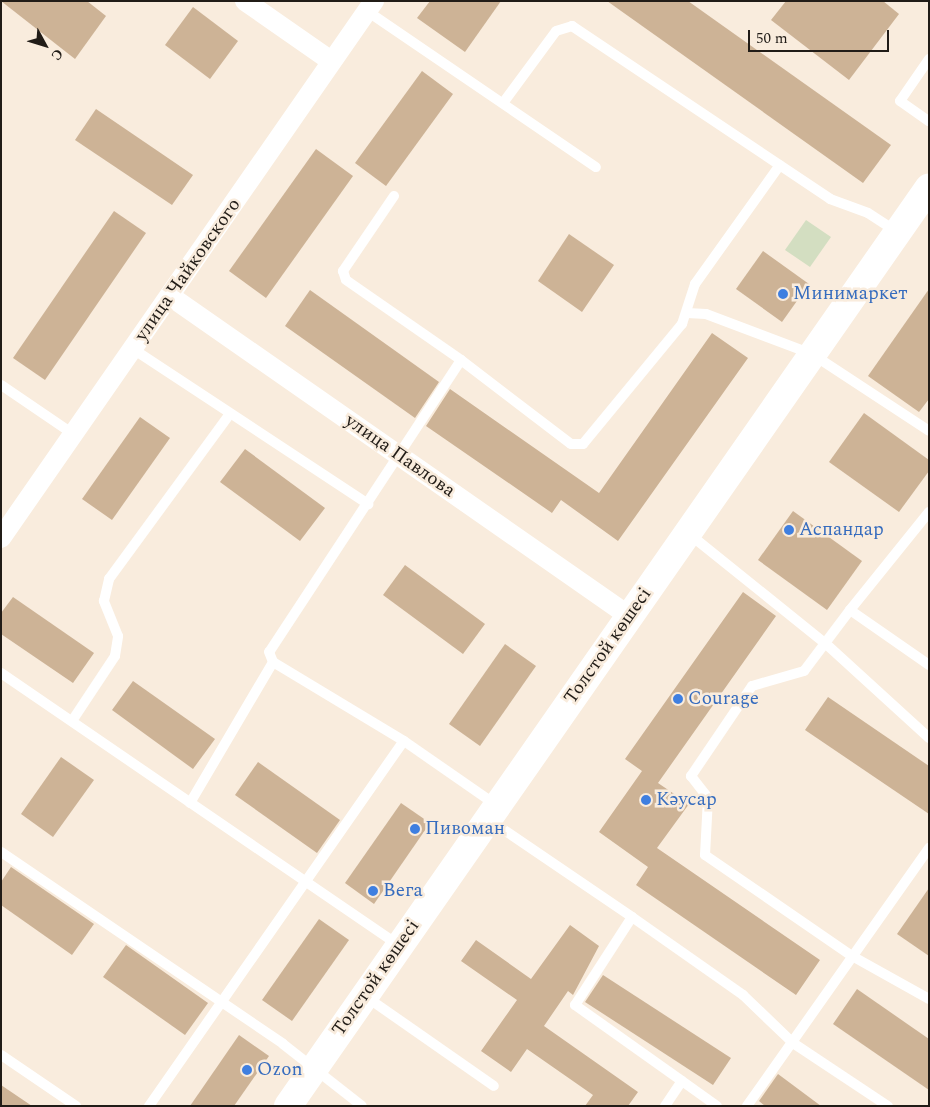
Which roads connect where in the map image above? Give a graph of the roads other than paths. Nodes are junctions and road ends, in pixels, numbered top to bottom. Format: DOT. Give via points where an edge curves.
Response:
graph roads {
  1 [pos="244,1"];
  2 [pos="370,6"];
  3 [pos="929,59"];
  4 [pos="331,60"];
  5 [pos="503,103"];
  6 [pos="929,121"];
  7 [pos="780,165"];
  8 [pos="596,167"];
  9 [pos="929,187"];
  10 [pos="394,196"];
  11 [pos="898,232"];
  12 [pos="170,296"];
  13 [pos="687,313"];
  14 [pos="133,349"];
  15 [pos="812,354"];
  16 [pos="461,360"];
  17 [pos="1,385"];
  18 [pos="229,415"];
  19 [pos="929,431"];
  20 [pos="73,434"];
  21 [pos="400,456"];
  22 [pos="368,504"];
  23 [pos="929,512"];
  24 [pos="688,532"];
  25 [pos="1,538"];
  26 [pos="850,610"];
  27 [pos="629,616"];
  28 [pos="825,643"];
  29 [pos="273,662"];
  30 [pos="929,666"];
  31 [pos="1,672"];
  32 [pos="72,721"];
  33 [pos="929,738"];
  34 [pos="404,741"];
  35 [pos="190,803"];
  36 [pos="492,812"];
  37 [pos="929,848"];
  38 [pos="1,852"];
  39 [pos="306,882"];
  40 [pos="632,917"];
  41 [pos="399,946"];
  42 [pos="852,956"];
  43 [pos="364,996"];
  44 [pos="929,999"];
  45 [pos="222,1002"];
  46 [pos="793,1043"];
  47 [pos="1,1054"];
  48 [pos="312,1071"];
  49 [pos="682,1081"];
  50 [pos="494,1086"];
  51 [pos="76,1106"];
  52 [pos="149,1106"];
  53 [pos="288,1106"];
  54 [pos="362,1106"];
  55 [pos="664,1106"];
  56 [pos="717,1106"];
  57 [pos="747,1106"];
  58 [pos="888,1106"];
  1 -- 4 [label="street"];
  2 -- 4 [label="street, улица Чайковского"];
  2 -- 5 [label="lane"];
  3 -- 6 [label="lane" via="900,101"];
  4 -- 12 [label="street, улица Чайковского"];
  5 -- 7 [label="lane" via="556,31 572,26"];
  5 -- 8 [label="lane"];
  7 -- 11 [label="lane" via="830,199 868,213"];
  7 -- 13 [label="lane" via="695,284"];
  9 -- 11 [label="main road, Толстой көшесі"];
  10 -- 16 [label="lane" via="343,276"];
  11 -- 15 [label="main road, Толстой көшесі"];
  12 -- 14 [label="street, улица Чайковского"];
  12 -- 21 [label="street, улица Павлова"];
  13 -- 15 [label="lane" via="706,314"];
  13 -- 16 [label="lane" via="663,349 583,444 571,444"];
  14 -- 18 [label="lane"];
  14 -- 20 [label="street, улица Чайковского"];
  15 -- 19 [label="lane"];
  15 -- 24 [label="main road, Толстой көшесі"];
  16 -- 21 [label="lane"];
  17 -- 20 [label="lane"];
  18 -- 22 [label="lane"];
  18 -- 32 [label="lane" via="109,579 104,601 118,636 115,656"];
  20 -- 25 [label="street, улица Чайковского"];
  21 -- 22 [label="lane"];
  21 -- 27 [label="street, улица Павлова"];
  22 -- 29 [label="lane" via="269,652"];
  23 -- 26 [label="lane"];
  24 -- 27 [label="main road, Толстой көшесі"];
  24 -- 28 [label="lane"];
  26 -- 28 [label="lane"];
  26 -- 30 [label="lane"];
  27 -- 36 [label="main road, Толстой көшесі"];
  28 -- 33 [label="lane"];
  28 -- 42 [label="lane" via="804,671 752,686 691,776 708,798 705,855"];
  29 -- 34 [label="lane"];
  29 -- 35 [label="lane"];
  31 -- 32 [label="lane"];
  32 -- 35 [label="lane"];
  34 -- 36 [label="lane"];
  34 -- 39 [label="lane"];
  35 -- 39 [label="lane"];
  36 -- 40 [label="lane"];
  36 -- 41 [label="main road, Толстой көшесі"];
  37 -- 42 [label="lane"];
  38 -- 45 [label="lane"];
  39 -- 41 [label="lane"];
  39 -- 45 [label="lane"];
  40 -- 46 [label="lane" via="743,996"];
  40 -- 49 [label="lane" via="575,1005"];
  41 -- 43 [label="main road, Толстой көшесі"];
  42 -- 44 [label="lane"];
  42 -- 46 [label="lane"];
  43 -- 48 [label="main road, Толстой көшесі"];
  43 -- 50 [label="lane"];
  45 -- 48 [label="lane" via="283,1044"];
  45 -- 52 [label="lane"];
  46 -- 57 [label="lane"];
  46 -- 58 [label="lane"];
  47 -- 51 [label="lane"];
  48 -- 53 [label="main road, Толстой көшесі"];
  48 -- 54 [label="lane"];
  49 -- 55 [label="lane"];
  49 -- 56 [label="lane"];
}
